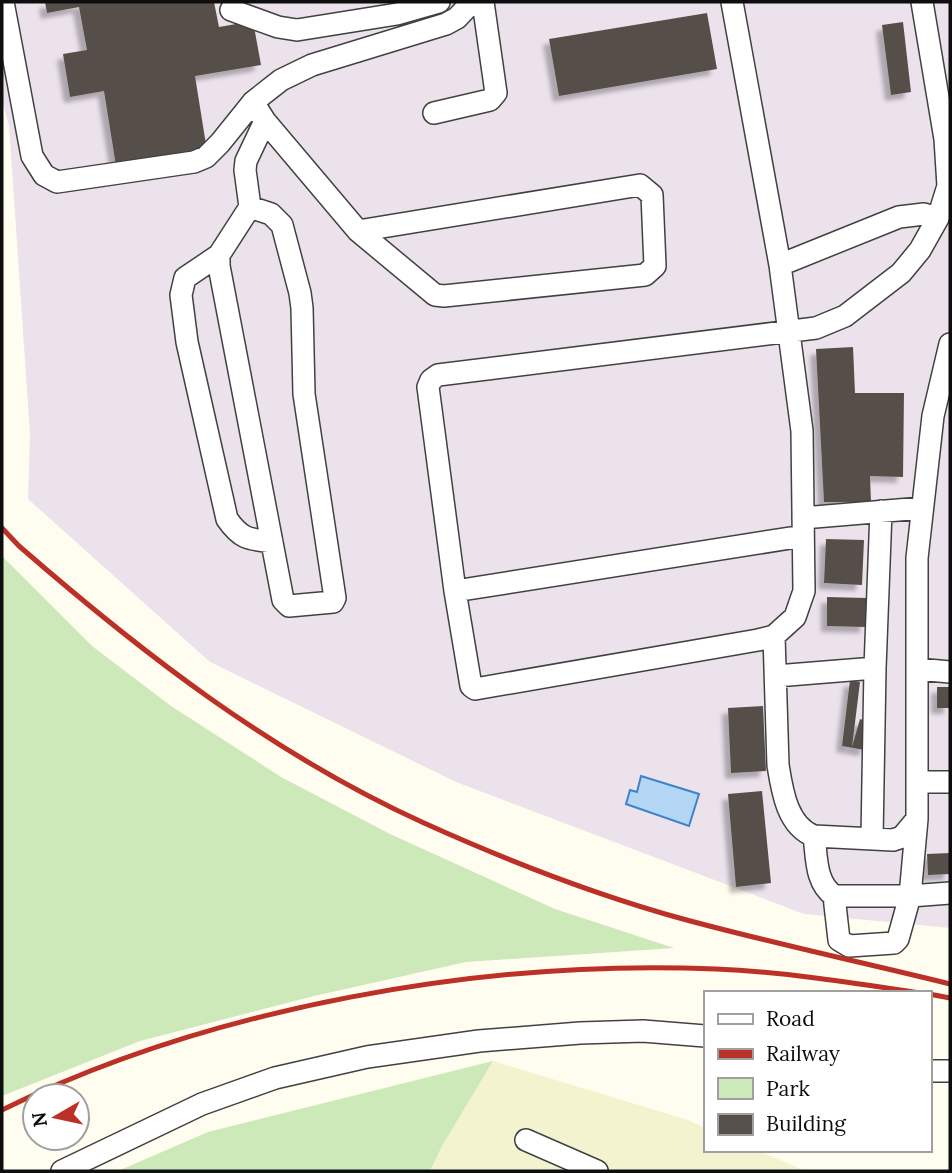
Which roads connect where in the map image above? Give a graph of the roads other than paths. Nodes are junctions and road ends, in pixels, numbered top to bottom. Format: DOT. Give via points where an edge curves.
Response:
graph roads {
  1 [pos="3,2"];
  2 [pos="439,2"];
  3 [pos="472,2"];
  4 [pos="483,2"];
  5 [pos="732,2"];
  6 [pos="922,2"];
  7 [pos="231,10"];
  8 [pos="253,102"];
  9 [pos="434,113"];
  10 [pos="265,121"];
  11 [pos="949,185"];
  12 [pos="250,207"];
  13 [pos="938,218"];
  14 [pos="358,231"];
  15 [pos="219,255"];
  16 [pos="779,265"];
  17 [pos="788,331"];
  18 [pos="950,344"];
  19 [pos="922,508"];
  20 [pos="881,511"];
  21 [pos="803,527"];
  22 [pos="272,542"];
  23 [pos="455,591"];
  24 [pos="774,636"];
  25 [pos="875,668"];
  26 [pos="917,669"];
  27 [pos="950,672"];
  28 [pos="776,676"];
  29 [pos="917,782"];
  30 [pos="950,782"];
  31 [pos="917,819"];
  32 [pos="814,836"];
  33 [pos="872,838"];
  34 [pos="950,893"];
  35 [pos="910,896"];
  36 [pos="834,897"];
  37 [pos="704,1036"];
  38 [pos="931,1071"];
  39 [pos="950,1071"];
  40 [pos="526,1140"];
  41 [pos="62,1171"];
  42 [pos="597,1171"];
  1 -- 8 [label="street" via="32,156 44,175 57,182 194,162 220,144"];
  2 -- 7 [label="street" via="397,14 297,30"];
  3 -- 8 [label="street" via="446,24 312,65 281,80"];
  4 -- 9 [label="street" via="496,93 490,100"];
  5 -- 16 [label="street"];
  6 -- 11 [label="street"];
  8 -- 10 [label="street"];
  10 -- 12 [label="street" via="246,162"];
  10 -- 14 [label="street"];
  11 -- 13 [label="street"];
  12 -- 15 [label="street"];
  12 -- 22 [label="street" via="271,214 282,225 300,293 304,394 333,602 289,606 283,600"];
  13 -- 16 [label="street" via="924,214 899,217"];
  13 -- 17 [label="street" via="901,273 845,316 816,328"];
  14 -- 14 [label="street" via="435,295 645,275 654,266 652,195 640,185"];
  15 -- 22 [label="street"];
  15 -- 22 [label="street" via="185,278 181,295 187,342 227,519 236,533"];
  16 -- 17 [label="street"];
  17 -- 21 [label="street" via="802,431"];
  17 -- 23 [label="street" via="438,375 431,380 428,387"];
  18 -- 19 [label="street" via="933,416"];
  19 -- 20 [label="street"];
  19 -- 26 [label="street" via="916,558"];
  20 -- 21 [label="street"];
  20 -- 25 [label="street"];
  21 -- 23 [label="street"];
  21 -- 24 [label="street" via="804,591 794,617"];
  23 -- 24 [label="street" via="475,689"];
  24 -- 28 [label="street"];
  25 -- 28 [label="street"];
  25 -- 33 [label="street"];
  26 -- 27 [label="street"];
  26 -- 29 [label="street"];
  28 -- 32 [label="street" via="781,785 797,825"];
  29 -- 30 [label="street"];
  29 -- 31 [label="street"];
  31 -- 33 [label="street" via="902,837"];
  31 -- 35 [label="street"];
  32 -- 33 [label="street"];
  32 -- 36 [label="street" via="820,881"];
  34 -- 35 [label="street"];
  35 -- 36 [label="street"];
  35 -- 36 [label="street" via="894,943 849,947 839,940"];
  37 -- 41 [label="street" via="580,1033 367,1057 275,1078 202,1104"];
  38 -- 39 [label="street"];
  40 -- 42 [label="street"];
}
